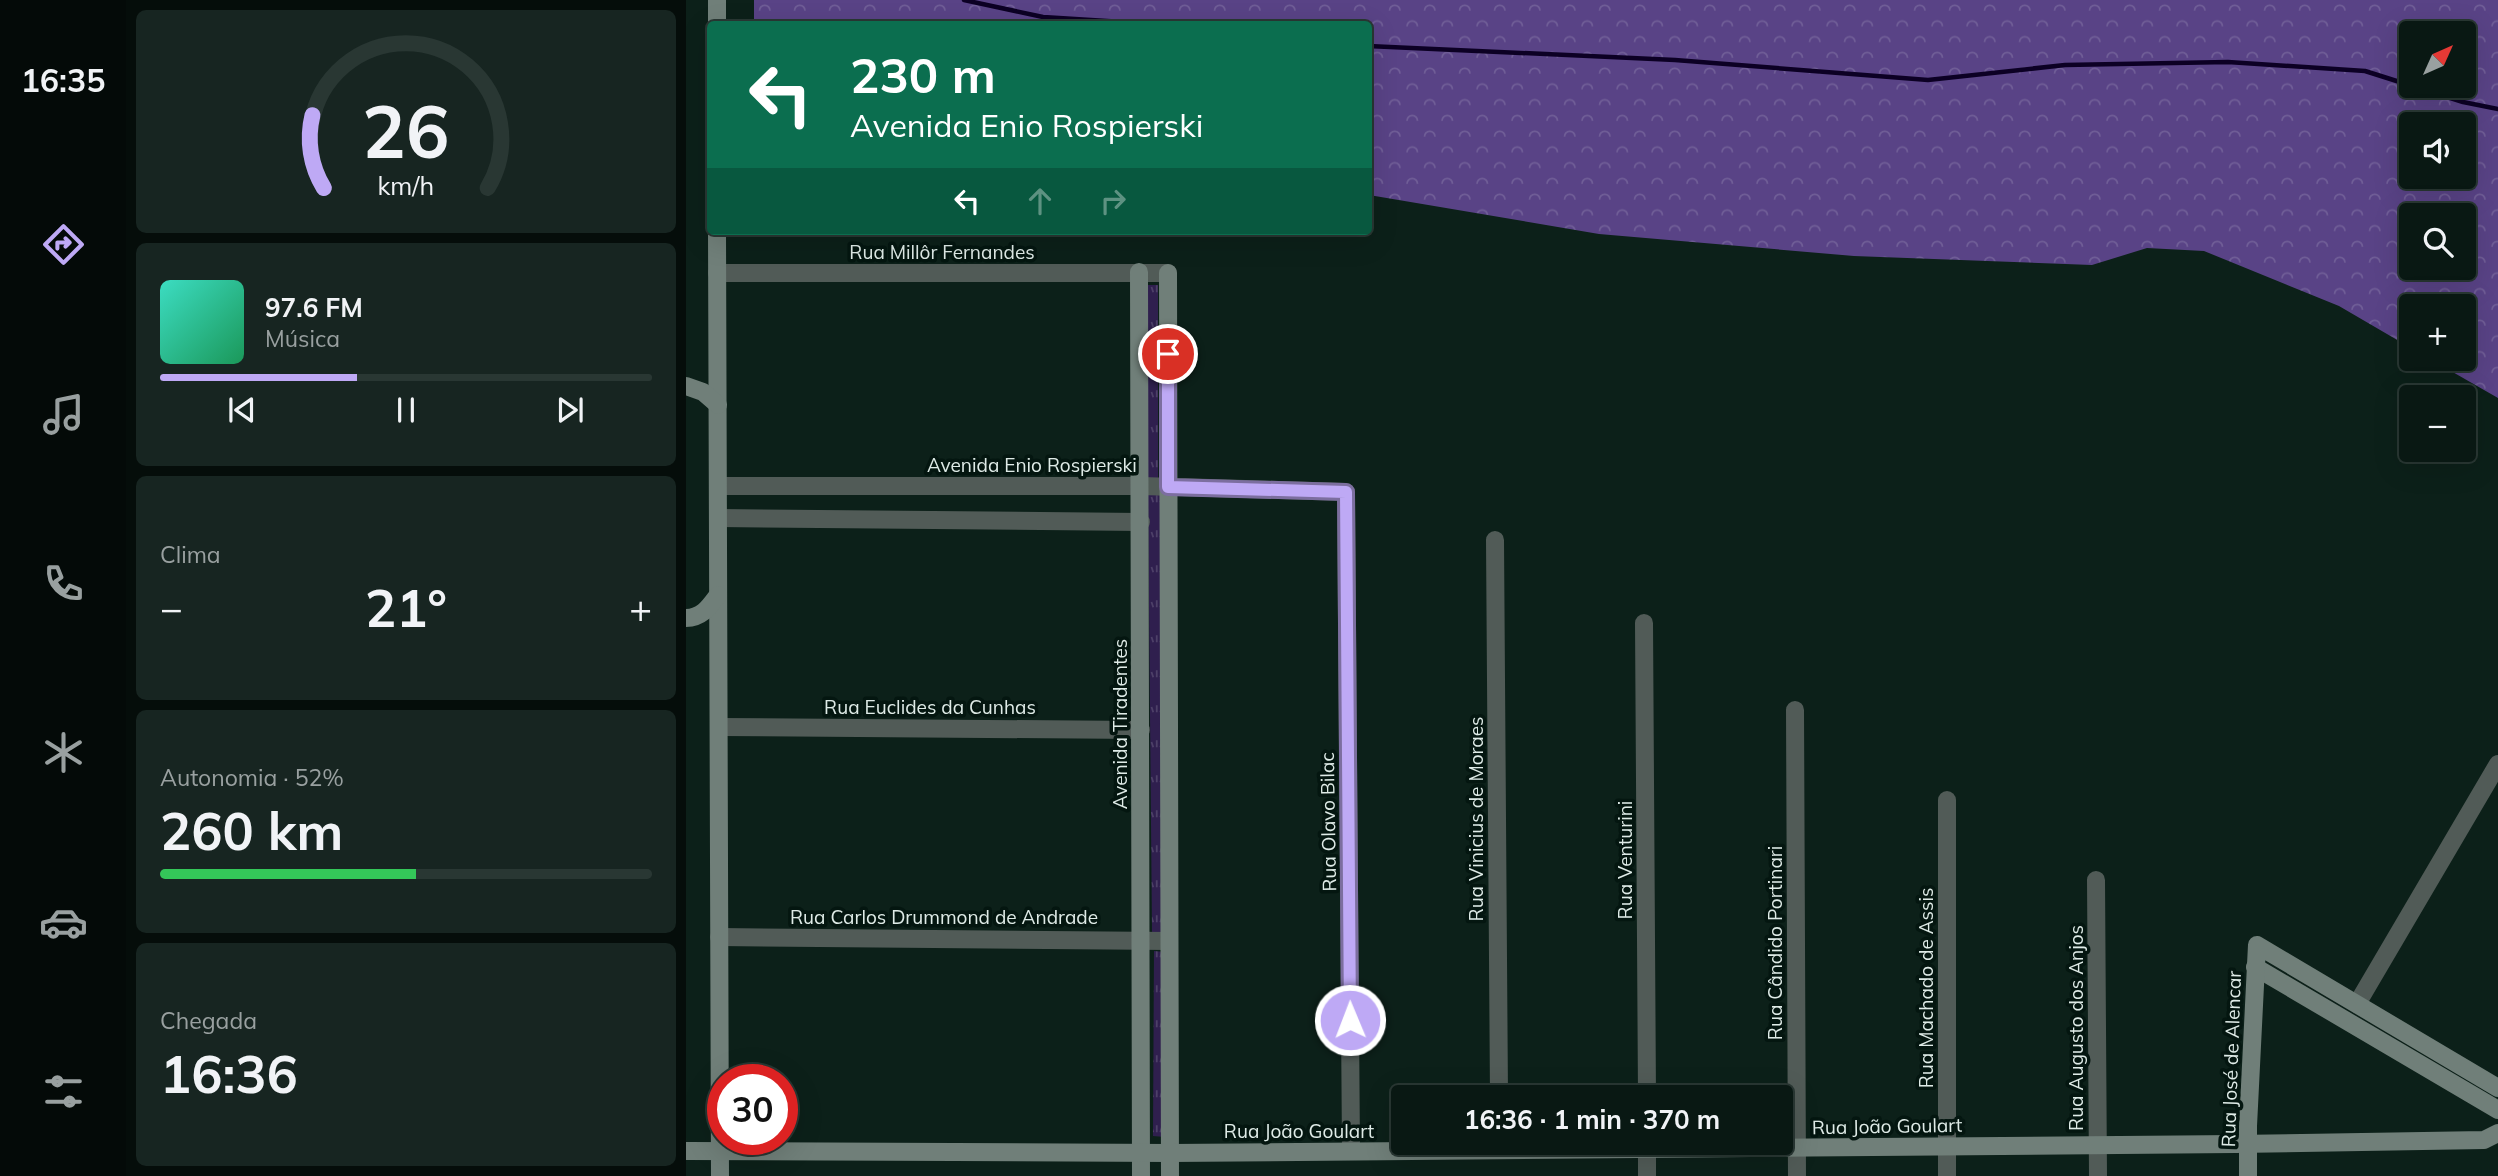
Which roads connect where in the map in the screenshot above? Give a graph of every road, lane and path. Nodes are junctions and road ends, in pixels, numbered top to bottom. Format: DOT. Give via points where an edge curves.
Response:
graph roads {
  1 [pos="717,0"];
  2 [pos="717,21"];
  3 [pos="717,235"];
  4 [pos="1139,272"];
  5 [pos="718,273"];
  6 [pos="686,386"];
  7 [pos="718,405"];
  8 [pos="718,486"];
  9 [pos="1141,486"];
  10 [pos="1168,487"];
  11 [pos="1346,492"];
  12 [pos="718,518"];
  13 [pos="1141,522"];
  14 [pos="1495,540"];
  15 [pos="718,595"];
  16 [pos="686,618"];
  17 [pos="1644,623"];
  18 [pos="1795,710"];
  19 [pos="719,727"];
  20 [pos="1141,730"];
  21 [pos="2498,764"];
  22 [pos="1947,800"];
  23 [pos="2096,880"];
  24 [pos="719,937"];
  25 [pos="1141,940"];
  26 [pos="1169,941"];
  27 [pos="2255,967"];
  28 [pos="2357,1004"];
  29 [pos="720,1064"];
  30 [pos="1499,1085"];
  31 [pos="1647,1085"];
  32 [pos="2498,1088"];
  33 [pos="2498,1110"];
  34 [pos="2498,1133"];
  35 [pos="2248,1144"];
  36 [pos="2098,1145"];
  37 [pos="1947,1147"];
  38 [pos="1793,1148"];
  39 [pos="1797,1148"];
  40 [pos="707,1150"];
  41 [pos="798,1150"];
  42 [pos="1391,1150"];
  43 [pos="686,1151"];
  44 [pos="1141,1152"];
  45 [pos="1351,1152"];
  46 [pos="1170,1153"];
  47 [pos="720,1155"];
  48 [pos="1647,1155"];
  49 [pos="720,1176"];
  50 [pos="1141,1176"];
  51 [pos="1170,1176"];
  52 [pos="1647,1176"];
  53 [pos="1797,1176"];
  54 [pos="1947,1176"];
  55 [pos="2098,1176"];
  56 [pos="2248,1176"];
  1 -- 2 [label="street"];
  3 -- 5 [label="street"];
  4 -- 5 [label="street, Rua Millôr Fernandes"];
  4 -- 9 [label="street, Avenida Tiradentes"];
  4 -- 10 [label="street, Rua Millôr Fernandes" via="1168,273"];
  5 -- 7 [label="street"];
  6 -- 7 [label="street" via="703,392"];
  7 -- 8 [label="street"];
  8 -- 9 [label="street, Avenida Enio Rospierski"];
  8 -- 12 [label="street"];
  9 -- 10 [label="street, Avenida Enio Rospierski"];
  9 -- 13 [label="street, Avenida Tiradentes"];
  10 -- 11 [label="street, Avenida Enio Rospierski"];
  10 -- 26 [label="street"];
  11 -- 45 [label="street, Rua Olavo Bilac"];
  12 -- 13 [label="street"];
  12 -- 15 [label="street"];
  13 -- 20 [label="street, Avenida Tiradentes"];
  14 -- 30 [label="street, Rua Vinicius de Moraes"];
  15 -- 16 [label="street" via="707,610"];
  15 -- 19 [label="street"];
  17 -- 31 [label="street, Rua Venturini"];
  18 -- 39 [label="street, Rua Cândido Portinari"];
  19 -- 20 [label="street, Rua Euclides da Cunhas"];
  19 -- 24 [label="street"];
  20 -- 25 [label="street, Avenida Tiradentes"];
  21 -- 28 [label="street"];
  22 -- 37 [label="street, Rua Machado de Assis"];
  23 -- 36 [label="street, Rua Augusto dos Anjos"];
  24 -- 25 [label="street, Rua Carlos Drummond de Andrade"];
  24 -- 29 [label="street"];
  25 -- 26 [label="street, Rua Carlos Drummond de Andrade"];
  25 -- 44 [label="street, Avenida Tiradentes"];
  26 -- 46 [label="street"];
  27 -- 28 [label="street, Rua José de Alencar" via="2257,945"];
  27 -- 33 [label="street"];
  27 -- 35 [label="street, Rua José de Alencar"];
  28 -- 32 [label="street"];
  34 -- 35 [label="street, Rua João Goulart" via="2484,1140"];
  35 -- 36 [label="street, Rua João Goulart"];
  35 -- 56 [label="street, Rua José de Alencar"];
  36 -- 37 [label="street, Rua João Goulart"];
  36 -- 55 [label="street, Rua Augusto dos Anjos"];
  37 -- 39 [label="street, Rua João Goulart"];
  37 -- 54 [label="street, Rua Machado de Assis"];
  38 -- 39 [label="street, Rua João Goulart"];
  39 -- 53 [label="street, Rua Cândido Portinari"];
  40 -- 43 [label="street, Rua João Goulart"];
  41 -- 44 [label="street, Rua João Goulart"];
  42 -- 45 [label="street, Rua João Goulart"];
  44 -- 46 [label="street, Rua João Goulart"];
  44 -- 50 [label="street, Avenida Tiradentes"];
  45 -- 46 [label="street, Rua João Goulart"];
  46 -- 51 [label="street"];
  47 -- 49 [label="street"];
  48 -- 52 [label="street"];
}
